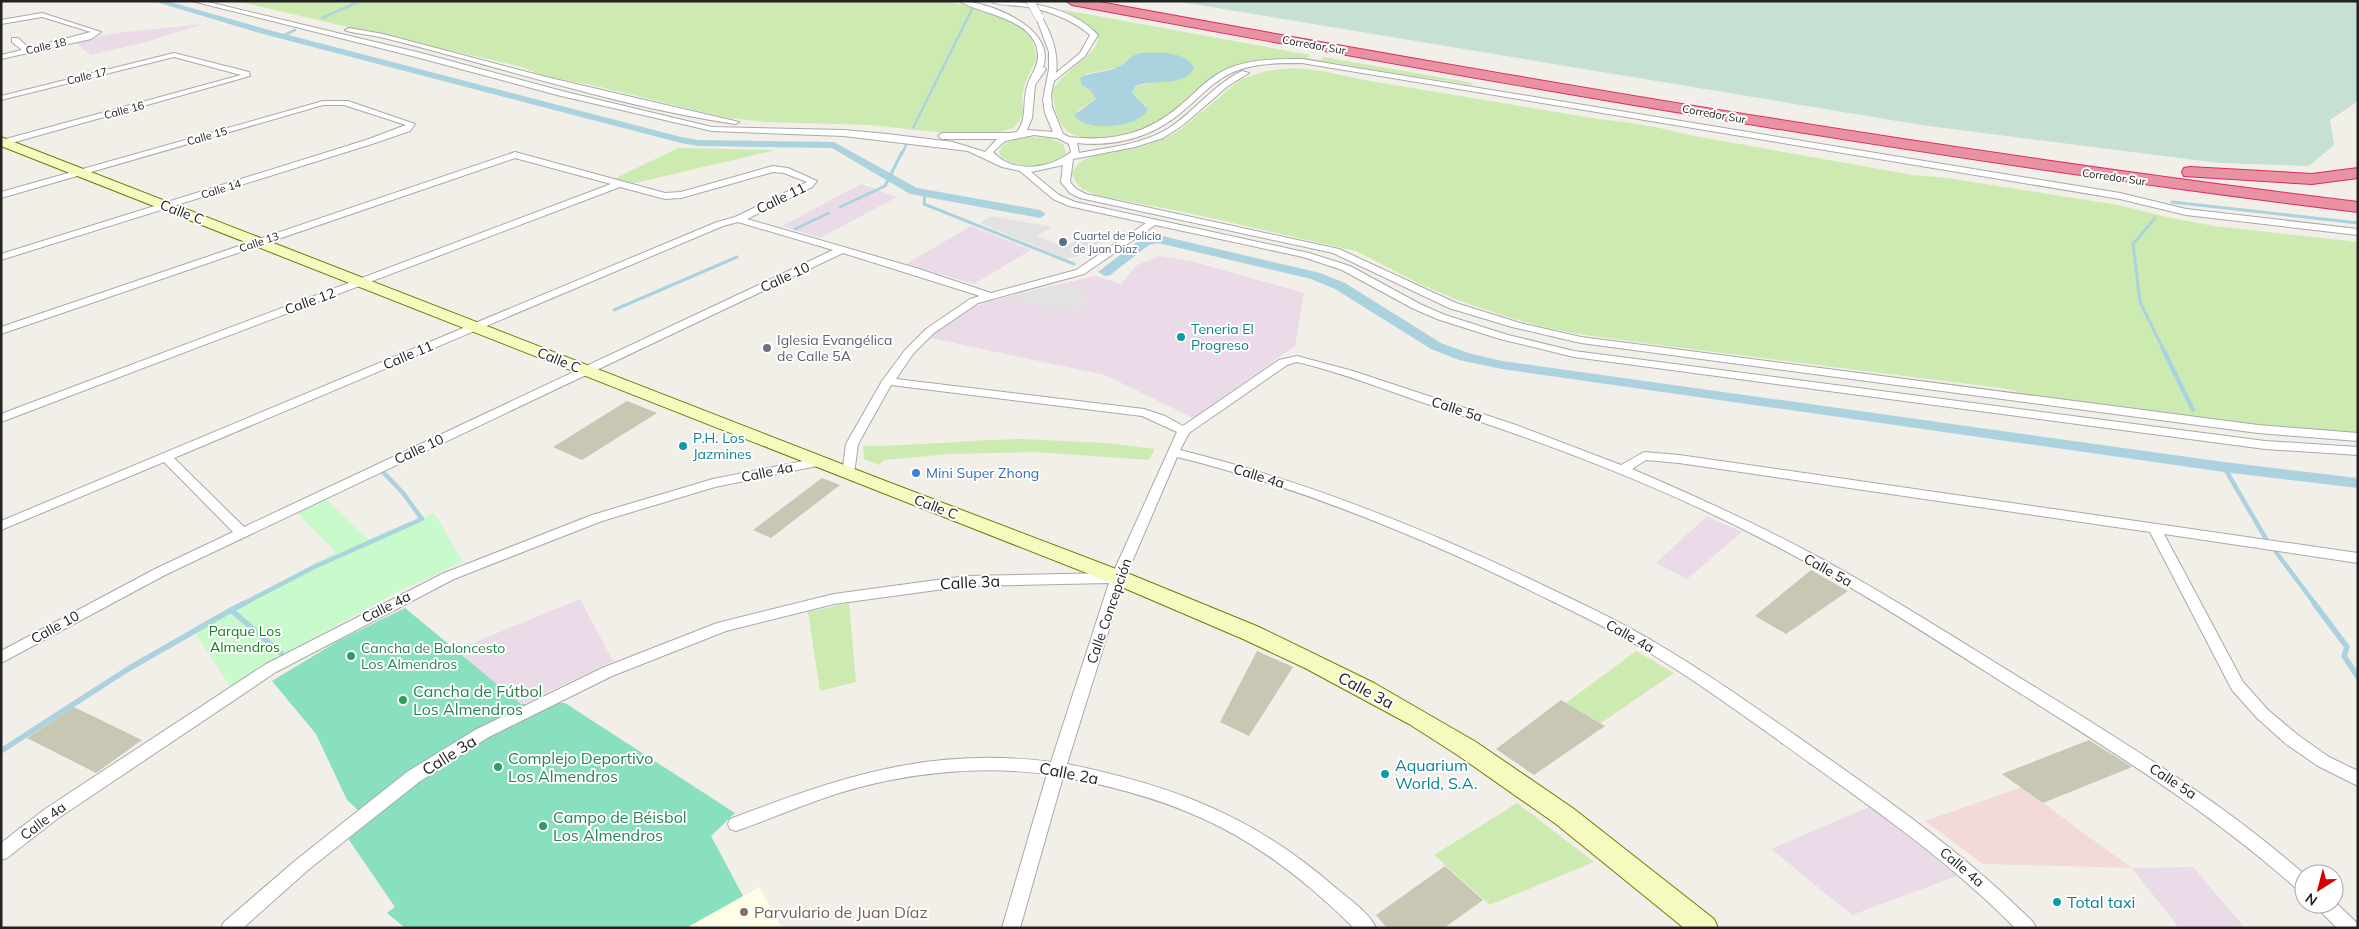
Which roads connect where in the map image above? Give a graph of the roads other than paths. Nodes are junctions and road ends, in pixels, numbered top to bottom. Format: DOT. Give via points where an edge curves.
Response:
graph roads {
  1 [pos="196,1"];
  2 [pos="224,1"];
  3 [pos="962,1"];
  4 [pos="993,1"];
  5 [pos="1030,1"];
  6 [pos="1072,1"];
  7 [pos="1120,1"];
  8 [pos="1,22"];
  9 [pos="15,40"];
  10 [pos="28,51"];
  11 [pos="174,55"];
  12 [pos="418,55"];
  13 [pos="456,55"];
  14 [pos="1,57"];
  15 [pos="1053,58"];
  16 [pos="466,68"];
  17 [pos="1036,74"];
  18 [pos="1052,79"];
  19 [pos="1,98"];
  20 [pos="620,108"];
  21 [pos="663,108"];
  22 [pos="685,123"];
  23 [pos="410,126"];
  24 [pos="889,134"];
  25 [pos="1020,134"];
  26 [pos="1010,136"];
  27 [pos="1064,138"];
  28 [pos="931,139"];
  29 [pos="2,142"];
  30 [pos="992,158"];
  31 [pos="1069,159"];
  32 [pos="1024,169"];
  33 [pos="2159,170"];
  34 [pos="82,172"];
  35 [pos="2358,173"];
  36 [pos="619,184"];
  37 [pos="2358,193"];
  38 [pos="1,195"];
  39 [pos="166,206"];
  40 [pos="2358,207"];
  41 [pos="1136,208"];
  42 [pos="1188,218"];
  43 [pos="738,219"];
  44 [pos="1152,222"];
  45 [pos="2358,232"];
  46 [pos="2358,238"];
  47 [pos="260,242"];
  48 [pos="841,250"];
  49 [pos="1,257"];
  50 [pos="361,282"];
  51 [pos="1379,286"];
  52 [pos="989,296"];
  53 [pos="1452,306"];
  54 [pos="477,326"];
  55 [pos="1,331"];
  56 [pos="1504,337"];
  57 [pos="1297,359"];
  58 [pos="586,370"];
  59 [pos="1837,374"];
  60 [pos="1773,380"];
  61 [pos="888,381"];
  62 [pos="1909,398"];
  63 [pos="1,418"];
  64 [pos="1184,431"];
  65 [pos="2358,437"];
  66 [pos="2358,451"];
  67 [pos="1173,452"];
  68 [pos="166,457"];
  69 [pos="818,462"];
  70 [pos="1621,470"];
  71 [pos="848,474"];
  72 [pos="1,526"];
  73 [pos="2155,529"];
  74 [pos="242,533"];
  75 [pos="2358,558"];
  76 [pos="1118,578"];
  77 [pos="1,658"];
  78 [pos="1057,769"];
  79 [pos="2358,779"];
  80 [pos="736,824"];
  81 [pos="1,853"];
  82 [pos="2294,875"];
  83 [pos="2335,914"];
  84 [pos="230,928"];
  85 [pos="1011,928"];
  86 [pos="1367,928"];
  87 [pos="1704,928"];
  88 [pos="2027,928"];
  89 [pos="2350,928"];
  1 -- 12 [label="street"];
  2 -- 13 [label="street"];
  3 -- 17 [label="street" via="1007,17 1031,32 1041,46 1042,58"];
  4 -- 18 [label="street" via="1048,9 1069,16 1094,35 1090,46"];
  5 -- 15 [label="street, bridge" via="1052,46"];
  6 -- 40 [label="highway, Corredor Sur" via="1258,36 1939,152"];
  7 -- 33 [label="highway, Corredor Sur" via="1940,139"];
  8 -- 10 [label="street, Calle 18" via="48,16 97,32 92,36"];
  9 -- 10 [label="street"];
  10 -- 14 [label="street, Calle 18"];
  11 -- 19 [label="street, Calle 17"];
  11 -- 29 [label="street, Calle 16" via="246,76"];
  12 -- 13 [label="street"];
  12 -- 16 [label="street"];
  13 -- 16 [label="street" via="458,62"];
  13 -- 21 [label="street"];
  15 -- 17 [label="street"];
  15 -- 18 [label="street"];
  16 -- 20 [label="street"];
  17 -- 25 [label="street" via="1029,89 1030,116"];
  18 -- 27 [label="street" via="1047,89 1052,124"];
  20 -- 21 [label="street"];
  20 -- 22 [label="street"];
  21 -- 22 [label="street"];
  21 -- 24 [label="street" via="720,121 847,126"];
  22 -- 24 [label="street" via="712,129"];
  23 -- 34 [label="street, Calle 15" via="408,122 345,103 331,102"];
  23 -- 39 [label="street, Calle 14"];
  24 -- 28 [label="street"];
  25 -- 26 [label="street"];
  25 -- 27 [label="street" via="1034,132"];
  26 -- 28 [label="street"];
  26 -- 30 [label="street" via="991,146"];
  27 -- 31 [label="street" via="1075,148"];
  27 -- 45 [label="street" via="1092,142 1135,136 1166,121 1221,76 1236,69 1275,61 1302,61 2120,196 2186,212"];
  28 -- 30 [label="street"];
  29 -- 34 [label="street, Calle C"];
  30 -- 32 [label="street"];
  31 -- 32 [label="street" via="1048,167"];
  31 -- 41 [label="street" via="1065,182 1073,191 1096,200"];
  31 -- 46 [label="street" via="1130,145 1170,131 1240,75 1268,68 1299,66 2107,200 2190,218"];
  32 -- 44 [label="street" via="1056,197 1072,204"];
  33 -- 35 [label="highway" via="2312,178"];
  33 -- 37 [label="highway, Corredor Sur"];
  34 -- 38 [label="street, Calle 15"];
  34 -- 39 [label="street, Calle C"];
  36 -- 43 [label="street, Calle 11" via="670,196 774,169 813,181"];
  36 -- 47 [label="street, Calle 13" via="517,154"];
  36 -- 50 [label="street, Calle 12"];
  39 -- 47 [label="street, Calle C"];
  39 -- 49 [label="street, Calle 14"];
  41 -- 42 [label="street"];
  41 -- 44 [label="street" via="1148,214"];
  42 -- 44 [label="street"];
  42 -- 53 [label="street" via="1336,251 1359,259"];
  43 -- 48 [label="street"];
  43 -- 54 [label="street, Calle 11"];
  44 -- 51 [label="street" via="1306,255 1346,268"];
  44 -- 52 [label="street" via="1080,272"];
  47 -- 50 [label="street, Calle C"];
  47 -- 55 [label="street, Calle 13"];
  48 -- 52 [label="street"];
  48 -- 58 [label="street, Calle 10"];
  50 -- 54 [label="street, Calle C"];
  50 -- 63 [label="street, Calle 12"];
  51 -- 53 [label="street"];
  51 -- 56 [label="street" via="1441,317"];
  52 -- 61 [label="street" via="961,308 930,331 909,352"];
  53 -- 56 [label="street"];
  53 -- 59 [label="street" via="1518,327 1581,340"];
  54 -- 58 [label="street, Calle C"];
  54 -- 68 [label="street, Calle 11"];
  56 -- 60 [label="street" via="1574,354"];
  57 -- 64 [label="street, Calle Concepción" via="1283,362"];
  57 -- 70 [label="street, Calle 5a" via="1483,417"];
  58 -- 69 [label="street, Calle C"];
  58 -- 74 [label="street, Calle 10"];
  59 -- 60 [label="street" via="1808,380"];
  59 -- 62 [label="street" via="1871,388"];
  59 -- 65 [label="street" via="2258,429"];
  60 -- 62 [label="street"];
  61 -- 64 [label="street" via="1144,413"];
  61 -- 71 [label="street" via="852,444"];
  62 -- 66 [label="street" via="2265,445"];
  64 -- 67 [label="street, Calle Concepción"];
  67 -- 76 [label="street, Calle Concepción"];
  67 -- 88 [label="street, Calle 4a" via="1264,477 1408,529 1472,556 1649,646 1901,818 1967,870"];
  68 -- 72 [label="street, Calle 11"];
  68 -- 74 [label="street"];
  69 -- 71 [label="street, Calle C"];
  69 -- 81 [label="street, Calle 4a" via="713,484 597,518 448,576 271,668 51,814"];
  70 -- 73 [label="street" via="1644,456 1670,458"];
  70 -- 82 [label="street, Calle 5a" via="1740,522 1929,628 2203,801 2254,839"];
  71 -- 76 [label="street, Calle C"];
  73 -- 75 [label="street"];
  73 -- 79 [label="street" via="2236,686 2274,726 2305,749"];
  74 -- 77 [label="street, Calle 10" via="87,610"];
  76 -- 78 [label="street, Calle Concepción"];
  76 -- 84 [label="street, Calle 3a" via="966,581 834,599 722,627 625,665 482,734 413,777 302,865"];
  76 -- 87 [label="street, Calle 3a" via="1318,664 1479,756 1647,878"];
  78 -- 80 [label="street, Calle 2a" via="979,765 898,772 835,789"];
  78 -- 85 [label="street, Calle Concepción"];
  78 -- 86 [label="street, Calle 2a" via="1172,796 1237,826 1297,866"];
  83 -- 89 [label="street"];
}
